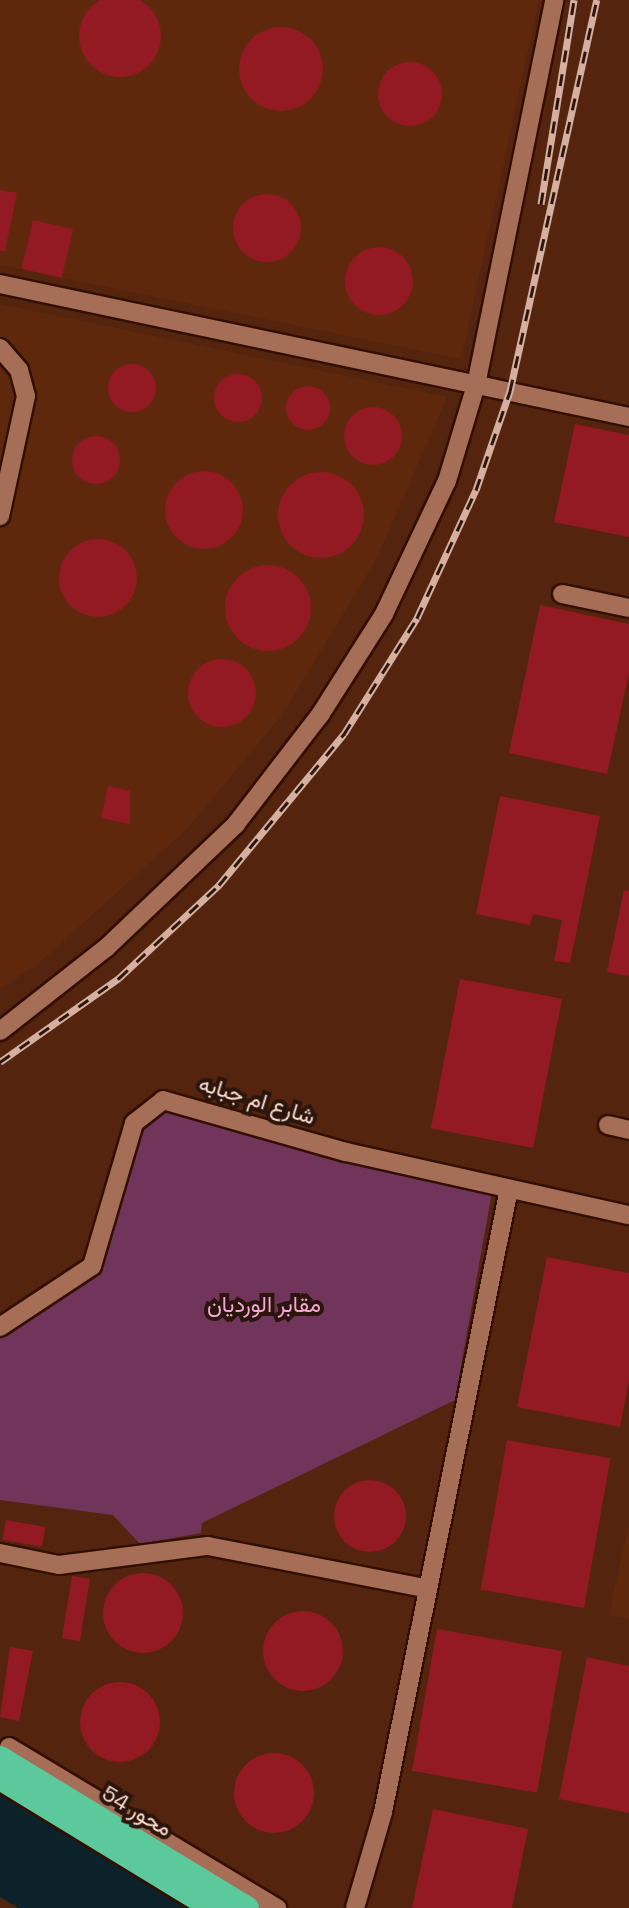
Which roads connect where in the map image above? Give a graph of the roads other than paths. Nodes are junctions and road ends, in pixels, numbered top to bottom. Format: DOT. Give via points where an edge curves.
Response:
graph roads {
  1 [pos="554,0"];
  2 [pos="0,284"];
  3 [pos="0,348"];
  4 [pos="476,385"];
  5 [pos="629,417"];
  6 [pos="0,516"];
  7 [pos="562,594"];
  8 [pos="629,608"];
  9 [pos="0,1031"];
  10 [pos="608,1125"];
  11 [pos="629,1130"];
  12 [pos="509,1189"];
  13 [pos="629,1215"];
  14 [pos="0,1327"];
  15 [pos="0,1553"];
  16 [pos="425,1588"];
  17 [pos="5,1753"];
  18 [pos="0,1778"];
  19 [pos="213,1908"];
  20 [pos="247,1908"];
  21 [pos="277,1908"];
  22 [pos="355,1908"];
  1 -- 4 [label="street"];
  2 -- 4 [label="street"];
  3 -- 6 [label="street" via="19,370 26,396"];
  4 -- 5 [label="street"];
  4 -- 9 [label="street" via="418,547 298,746 236,824 151,908"];
  7 -- 8 [label="street"];
  10 -- 11 [label="street"];
  12 -- 13 [label="street, شارع ام جبابه"];
  12 -- 14 [label="street, شارع ام جبابه" via="163,1100 134,1123 92,1266"];
  12 -- 16 [label="street"];
  15 -- 16 [label="street" via="59,1565 208,1546"];
  16 -- 22 [label="street" via="383,1812"];
  17 -- 20 [label="highway, محور 54"];
  17 -- 21 [label="street"];
  18 -- 19 [label="highway, محور 54"];
}
